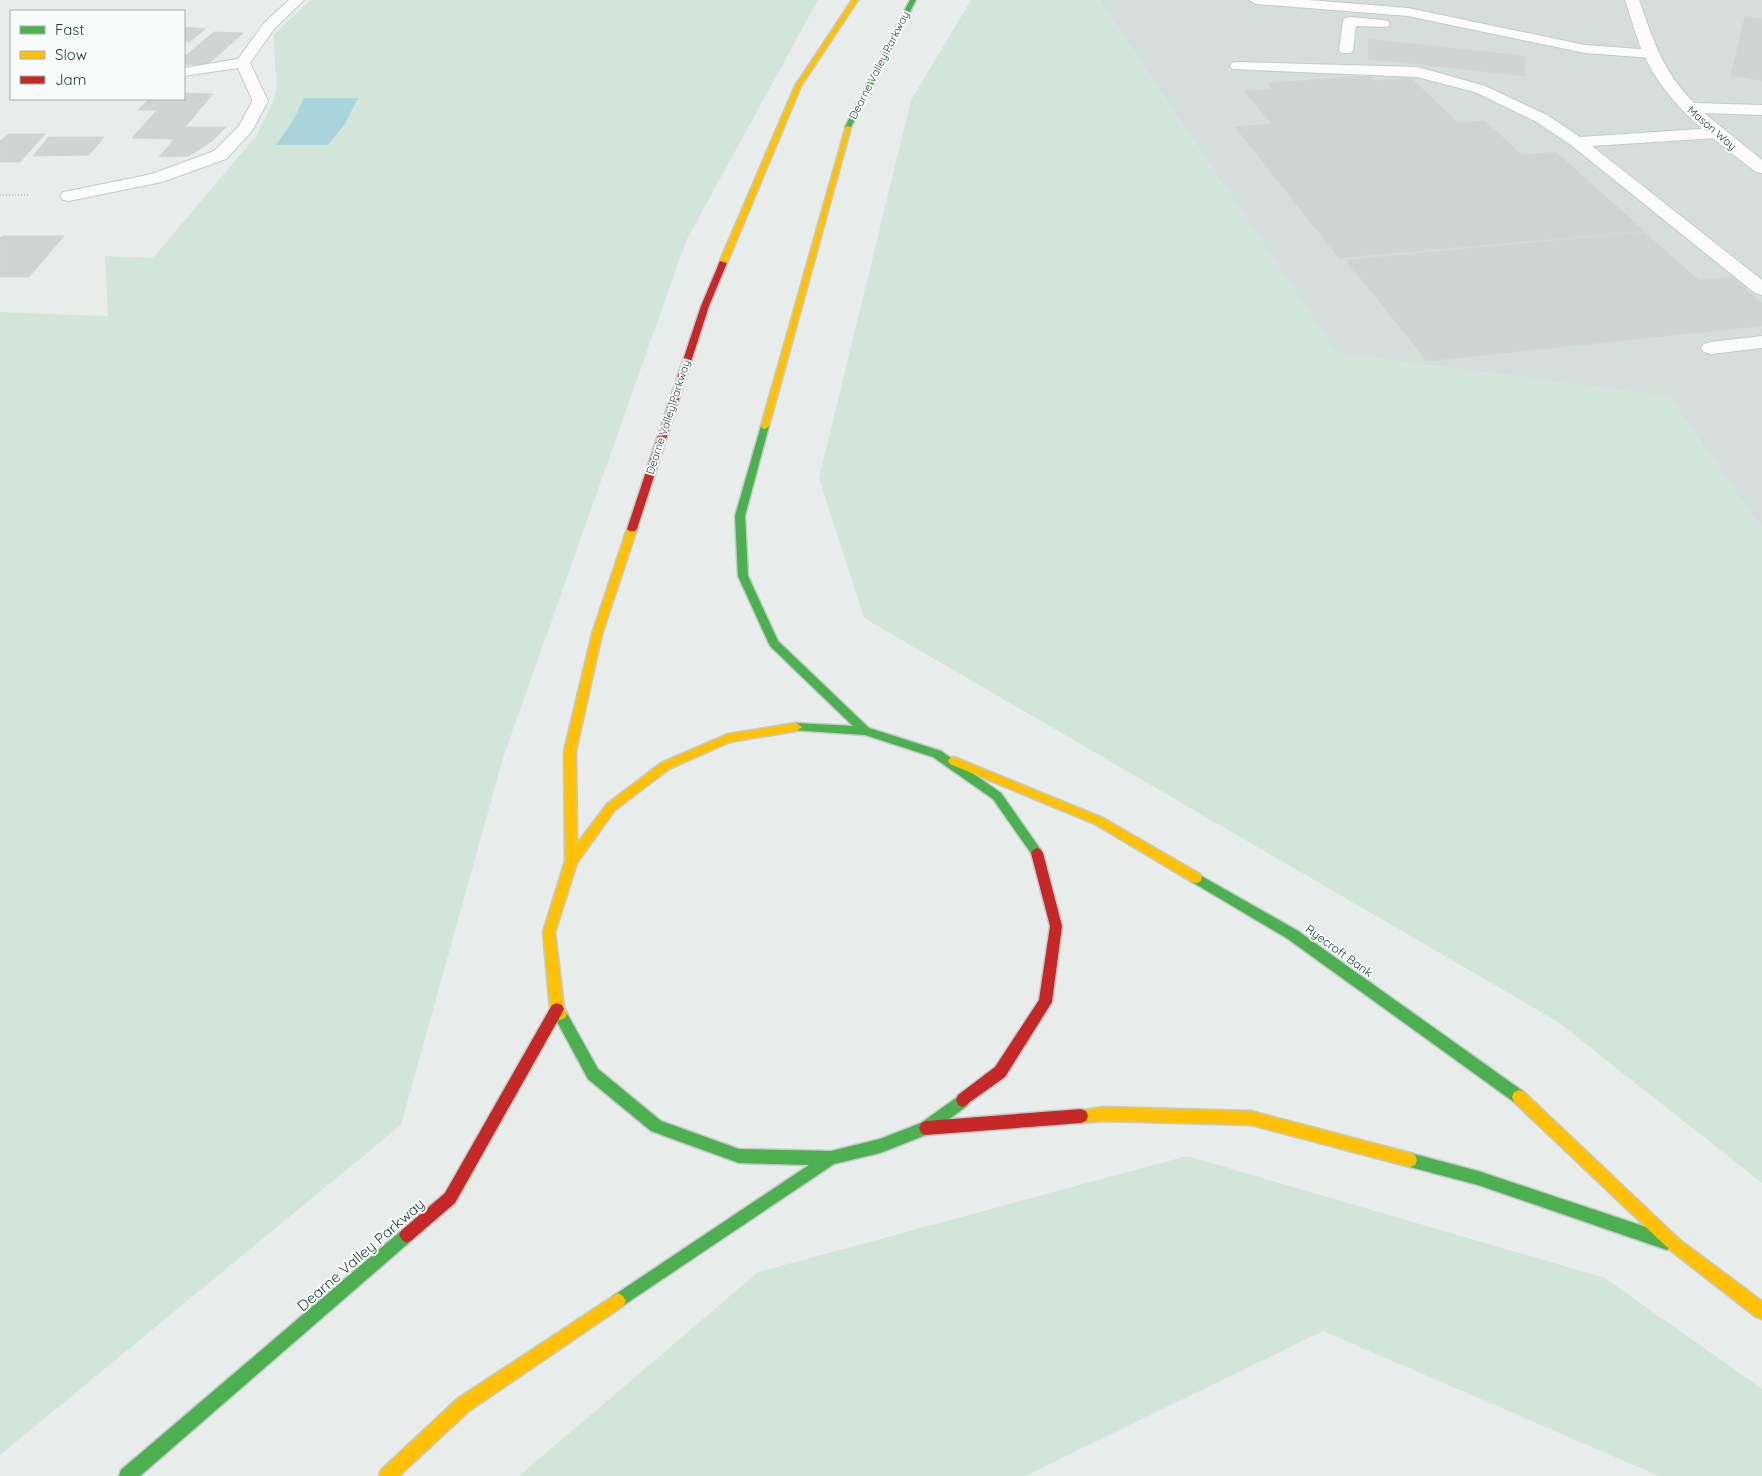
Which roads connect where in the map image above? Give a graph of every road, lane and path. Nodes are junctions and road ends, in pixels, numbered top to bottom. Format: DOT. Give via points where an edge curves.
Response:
graph roads {
  1 [pos="297,0"];
  2 [pos="855,0"];
  3 [pos="913,0"];
  4 [pos="1256,0"];
  5 [pos="1632,0"];
  6 [pos="1346,50"];
  7 [pos="1655,61"];
  8 [pos="242,63"];
  9 [pos="1237,66"];
  10 [pos="185,72"];
  11 [pos="1688,108"];
  12 [pos="1762,110"];
  13 [pos="1716,133"];
  14 [pos="1577,142"];
  15 [pos="1762,168"];
  16 [pos="69,196"];
  17 [pos="1762,289"];
  18 [pos="1762,342"];
  19 [pos="1711,348"];
  20 [pos="865,731"];
  21 [pos="937,754"];
  22 [pos="572,861"];
  23 [pos="557,1009"];
  24 [pos="926,1128"];
  25 [pos="831,1158"];
  26 [pos="1675,1245"];
  27 [pos="1762,1311"];
  28 [pos="127,1476"];
  29 [pos="387,1476"];
  1 -- 8 [label="street" via="269,26"];
  2 -- 22 [label="main road, Dearne Valley Parkway" via="798,86 705,306 603,615 570,751"];
  3 -- 20 [label="main road, Dearne Valley Parkway" via="850,120 740,516 743,576 774,643"];
  4 -- 7 [label="street" via="1408,12"];
  5 -- 7 [label="street, Mason Way"];
  6 -- 7 [label="street" via="1350,21 1474,33 1592,62"];
  7 -- 11 [label="street, Mason Way"];
  8 -- 10 [label="street"];
  8 -- 16 [label="street" via="260,101 246,128 220,155 156,178"];
  9 -- 14 [label="street" via="1418,72 1437,76 1480,89 1513,104"];
  11 -- 12 [label="street"];
  11 -- 13 [label="street, Mason Way"];
  13 -- 14 [label="street"];
  13 -- 15 [label="street, Mason Way"];
  14 -- 17 [label="street"];
  18 -- 19 [label="street"];
  20 -- 21 [label="main road"];
  20 -- 22 [label="main road" via="796,726 728,738 666,766 611,807"];
  21 -- 24 [label="main road" via="997,796 1039,854 1056,926 1045,1002 1000,1072"];
  21 -- 26 [label="main road, Ryecroft Bank" via="1099,821 1293,935 1525,1101"];
  22 -- 23 [label="main road" via="549,932"];
  23 -- 25 [label="main road" via="593,1074 656,1126 739,1156"];
  23 -- 28 [label="main road, Dearne Valley Parkway" via="450,1198"];
  24 -- 25 [label="main road" via="880,1146"];
  24 -- 26 [label="main road, Ryecroft Bank" via="1103,1114 1251,1118 1478,1178"];
  25 -- 29 [label="main road" via="463,1405"];
  26 -- 27 [label="main road, Ryecroft Bank"];
}
